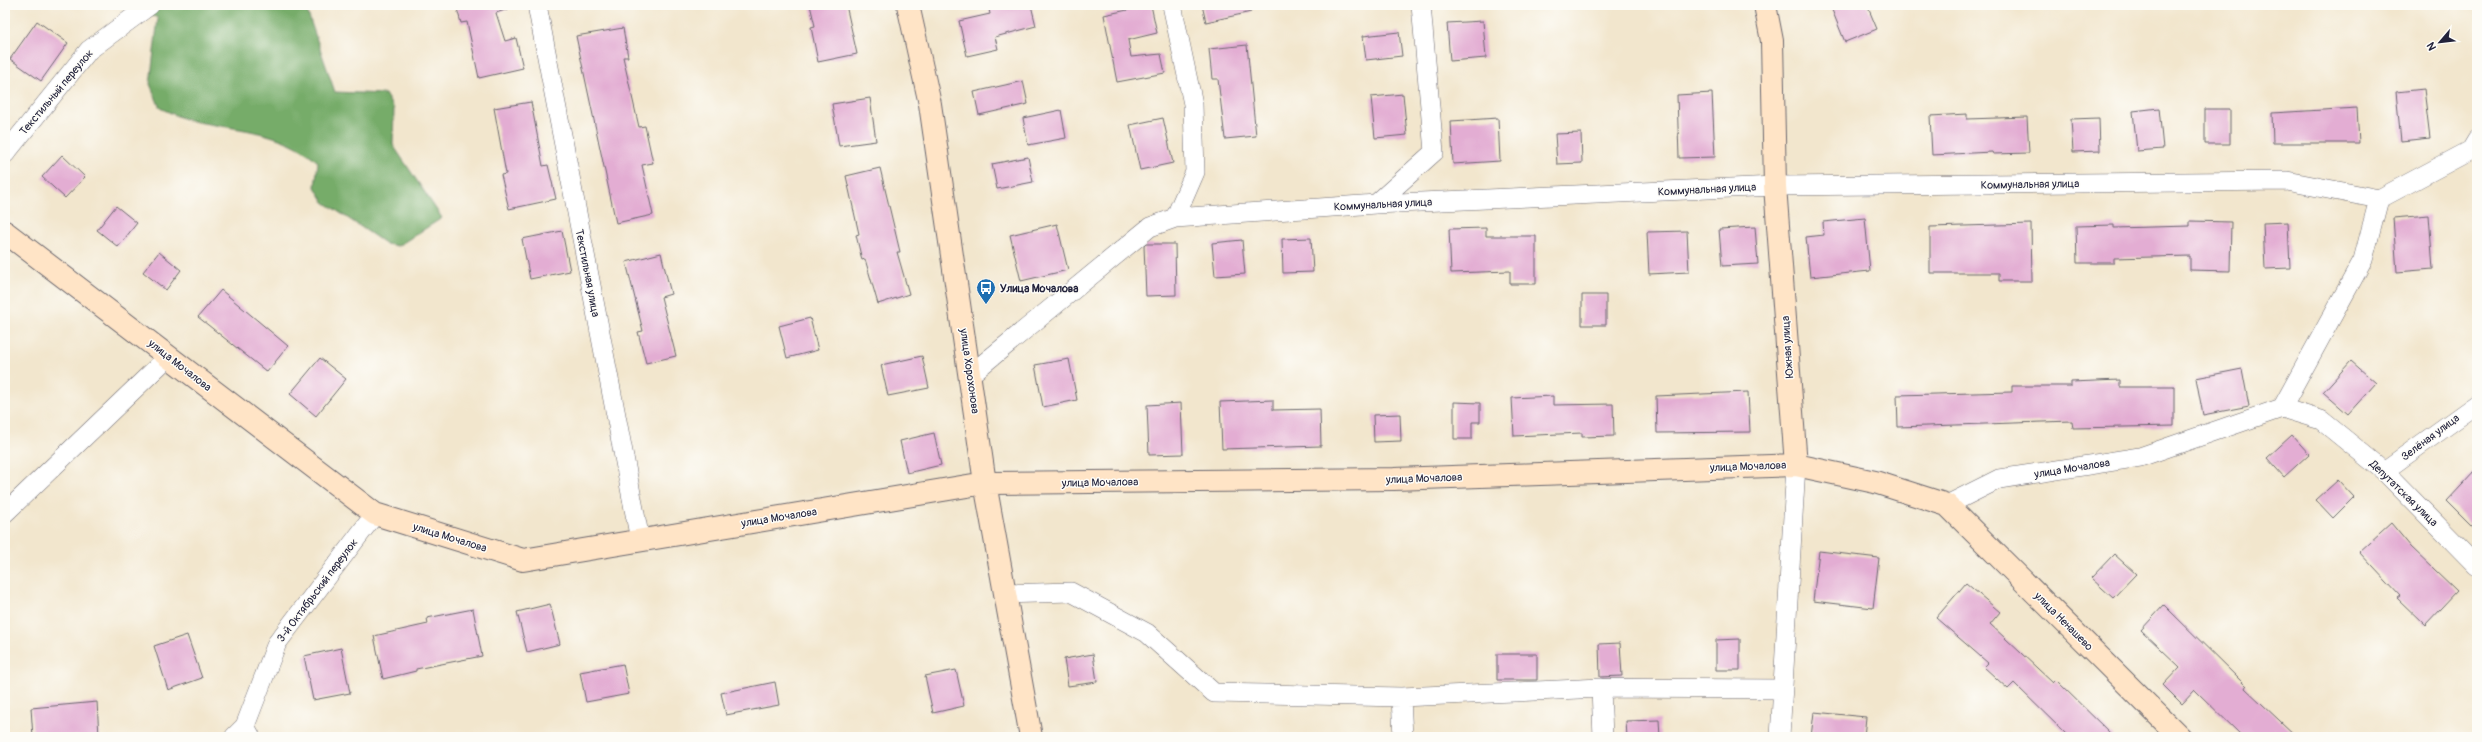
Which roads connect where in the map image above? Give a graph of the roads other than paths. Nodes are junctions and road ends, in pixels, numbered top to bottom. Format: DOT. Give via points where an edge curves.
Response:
graph roads {
  1 [pos="150,5"];
  2 [pos="537,5"];
  3 [pos="908,5"];
  4 [pos="1172,5"];
  5 [pos="1421,5"];
  6 [pos="1765,5"];
  7 [pos="2477,140"];
  8 [pos="5,154"];
  9 [pos="1775,186"];
  10 [pos="2379,200"];
  11 [pos="1376,204"];
  12 [pos="1174,218"];
  13 [pos="5,232"];
  14 [pos="169,356"];
  15 [pos="971,374"];
  16 [pos="2477,404"];
  17 [pos="2282,408"];
  18 [pos="1796,464"];
  19 [pos="2384,471"];
  20 [pos="985,483"];
  21 [pos="1947,505"];
  22 [pos="5,513"];
  23 [pos="375,514"];
  24 [pos="640,540"];
  25 [pos="2477,566"];
  26 [pos="1006,594"];
  27 [pos="1600,688"];
  28 [pos="1783,689"];
  29 [pos="1400,697"];
  30 [pos="243,733"];
  31 [pos="1031,737"];
  32 [pos="1403,737"];
  33 [pos="1603,737"];
  34 [pos="1780,737"];
  35 [pos="2180,737"];
  1 -- 8 [label="street, Текстильный переулок" via="89,50"];
  2 -- 24 [label="street, Текстильная улица"];
  3 -- 15 [label="street, улица Хорохонова" via="930,104"];
  4 -- 12 [label="street" via="1193,104 1194,165 1194,172"];
  5 -- 11 [label="street" via="1434,152"];
  6 -- 9 [label="street, Южная улица" via="1772,41"];
  7 -- 10 [label="street" via="2471,150"];
  9 -- 10 [label="street, Коммунальная улица" via="2287,181"];
  9 -- 11 [label="street, Коммунальная улица"];
  9 -- 18 [label="street, Южная улица"];
  10 -- 17 [label="street" via="2363,260"];
  11 -- 12 [label="street, Коммунальная улица"];
  12 -- 15 [label="street, Коммунальная улица" via="1150,227"];
  13 -- 14 [label="street, улица Мочалова"];
  14 -- 22 [label="street"];
  14 -- 23 [label="street, улица Мочалова" via="282,446"];
  15 -- 20 [label="street, улица Хорохонова"];
  16 -- 19 [label="street, Зелёная улица"];
  17 -- 19 [label="street, Депутатская улица" via="2321,420"];
  17 -- 21 [label="street, улица Мочалова" via="2140,457 1999,479"];
  18 -- 20 [label="street, улица Мочалова" via="1394,479"];
  18 -- 21 [label="street, улица Мочалова" via="1875,482"];
  18 -- 28 [label="street, Южная улица"];
  19 -- 25 [label="street, Депутатская улица"];
  20 -- 24 [label="street, улица Мочалова"];
  20 -- 26 [label="street, улица Хорохонова"];
  21 -- 35 [label="street, улица Ненашево"];
  23 -- 24 [label="street, улица Мочалова" via="523,560"];
  23 -- 30 [label="street, 3-й Октябрьский переулок" via="277,643"];
  26 -- 29 [label="street" via="1071,592 1147,633 1214,693"];
  26 -- 31 [label="street, улица Хорохонова"];
  27 -- 28 [label="street"];
  27 -- 29 [label="street"];
  27 -- 33 [label="street"];
  28 -- 34 [label="street, Южная улица"];
  29 -- 32 [label="street"];
}
